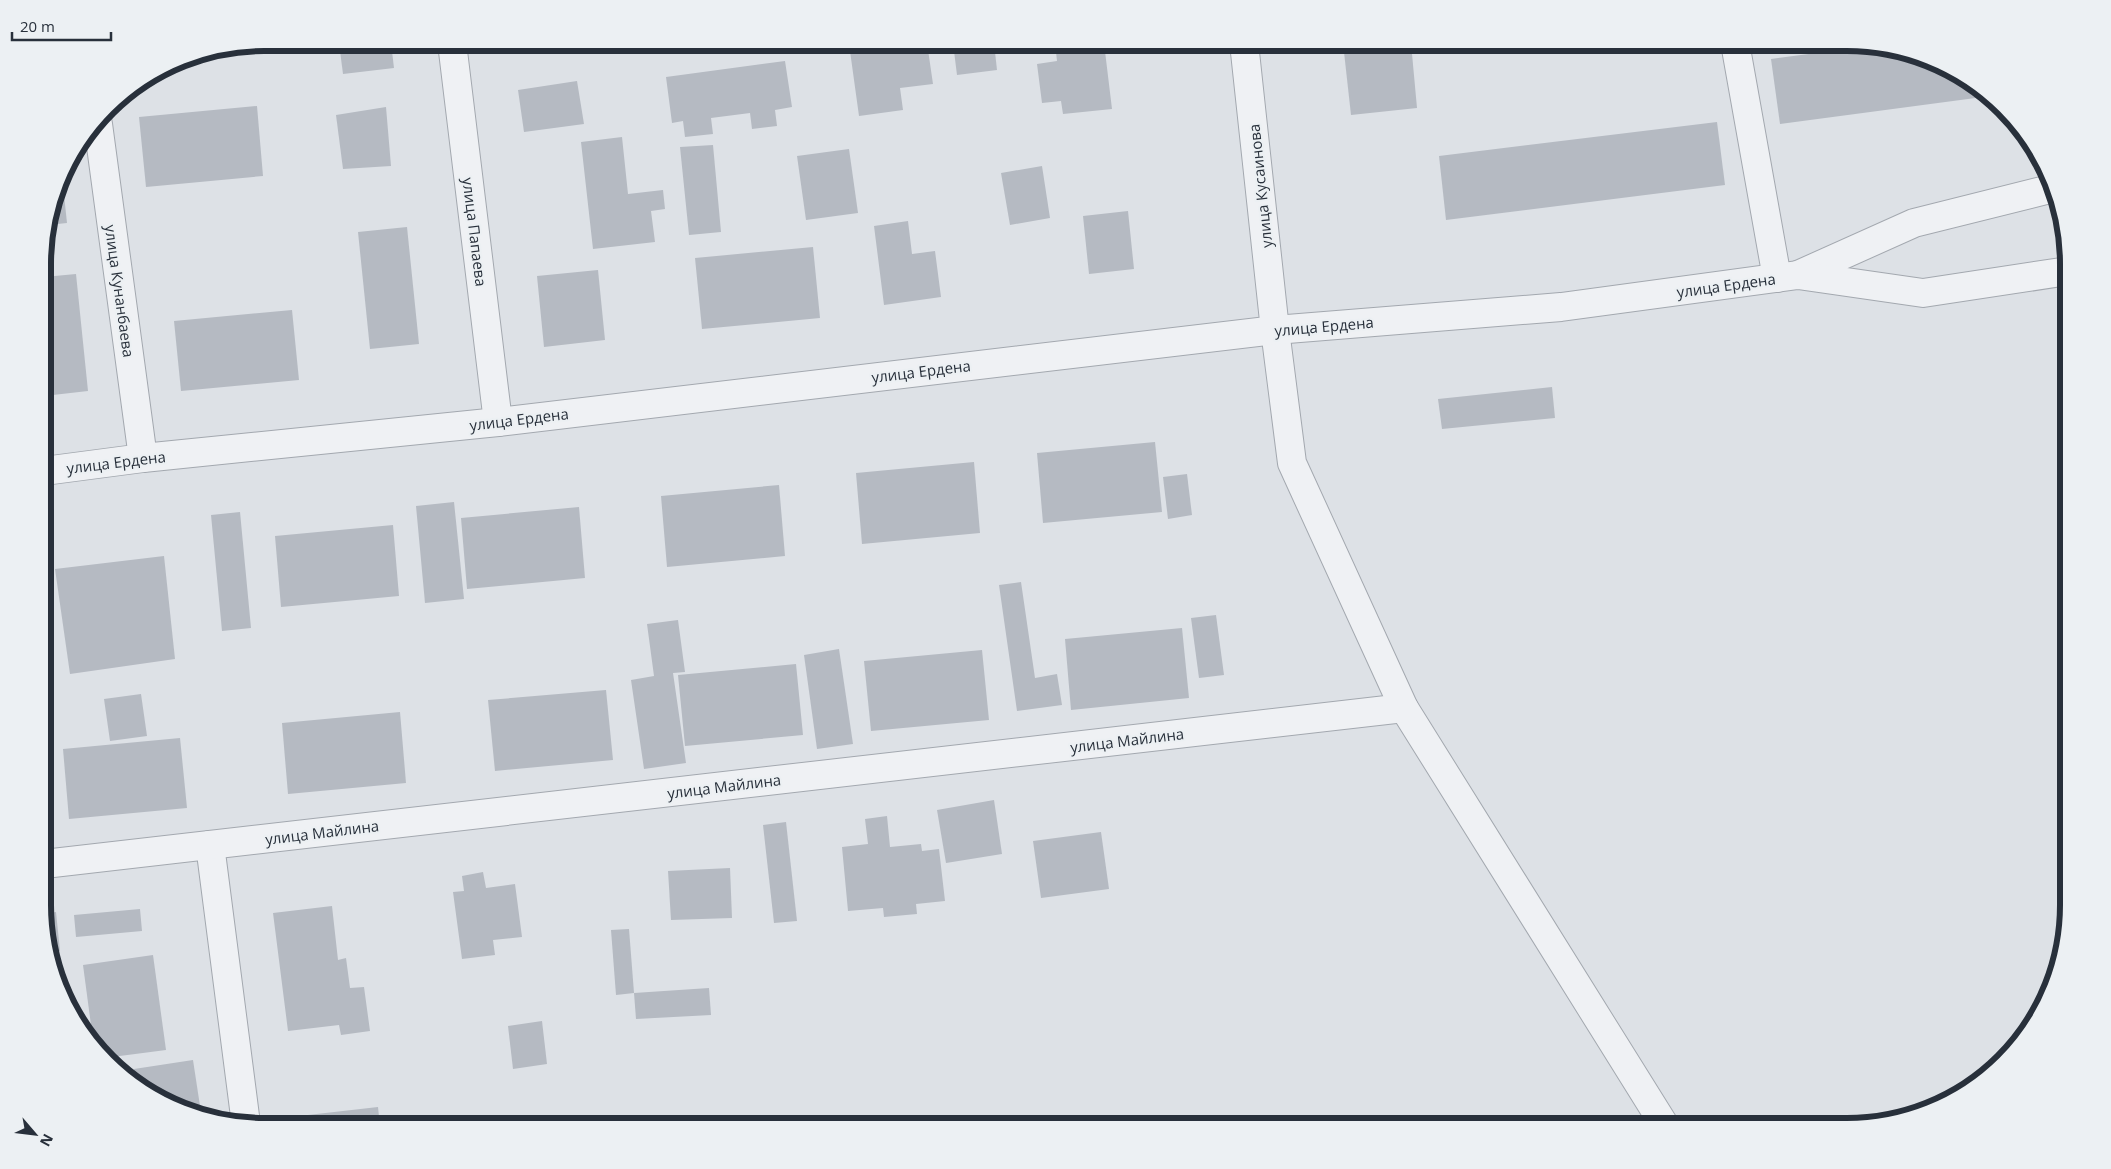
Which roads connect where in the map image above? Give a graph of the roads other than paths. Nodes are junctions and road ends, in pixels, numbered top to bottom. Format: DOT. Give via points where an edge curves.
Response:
graph roads {
  1 [pos="456,51"];
  2 [pos="1245,51"];
  3 [pos="1736,51"];
  4 [pos="99,130"];
  5 [pos="2046,190"];
  6 [pos="2060,272"];
  7 [pos="1787,277"];
  8 [pos="1274,330"];
  9 [pos="498,422"];
  10 [pos="143,458"];
  11 [pos="51,470"];
  12 [pos="1404,708"];
  13 [pos="210,845"];
  14 [pos="51,863"];
  15 [pos="245,1117"];
  16 [pos="1660,1118"];
  1 -- 9 [label="street, улица Папаева"];
  2 -- 8 [label="street, улица Кусаинова"];
  3 -- 7 [label="street"];
  4 -- 10 [label="street, улица Кунанбаева"];
  5 -- 7 [label="street, улица Ердена" via="1914,223"];
  6 -- 7 [label="street, улица Ердена" via="1923,293"];
  7 -- 8 [label="street, улица Ердена" via="1561,307"];
  8 -- 9 [label="street, улица Ердена"];
  8 -- 12 [label="street, улица Кусаинова" via="1292,463"];
  9 -- 10 [label="street, улица Ердена"];
  10 -- 11 [label="street, улица Ердена"];
  12 -- 13 [label="street, улица Майлина"];
  12 -- 16 [label="street, улица Кусаинова"];
  13 -- 14 [label="street, улица Майлина"];
  13 -- 15 [label="street"];
}
